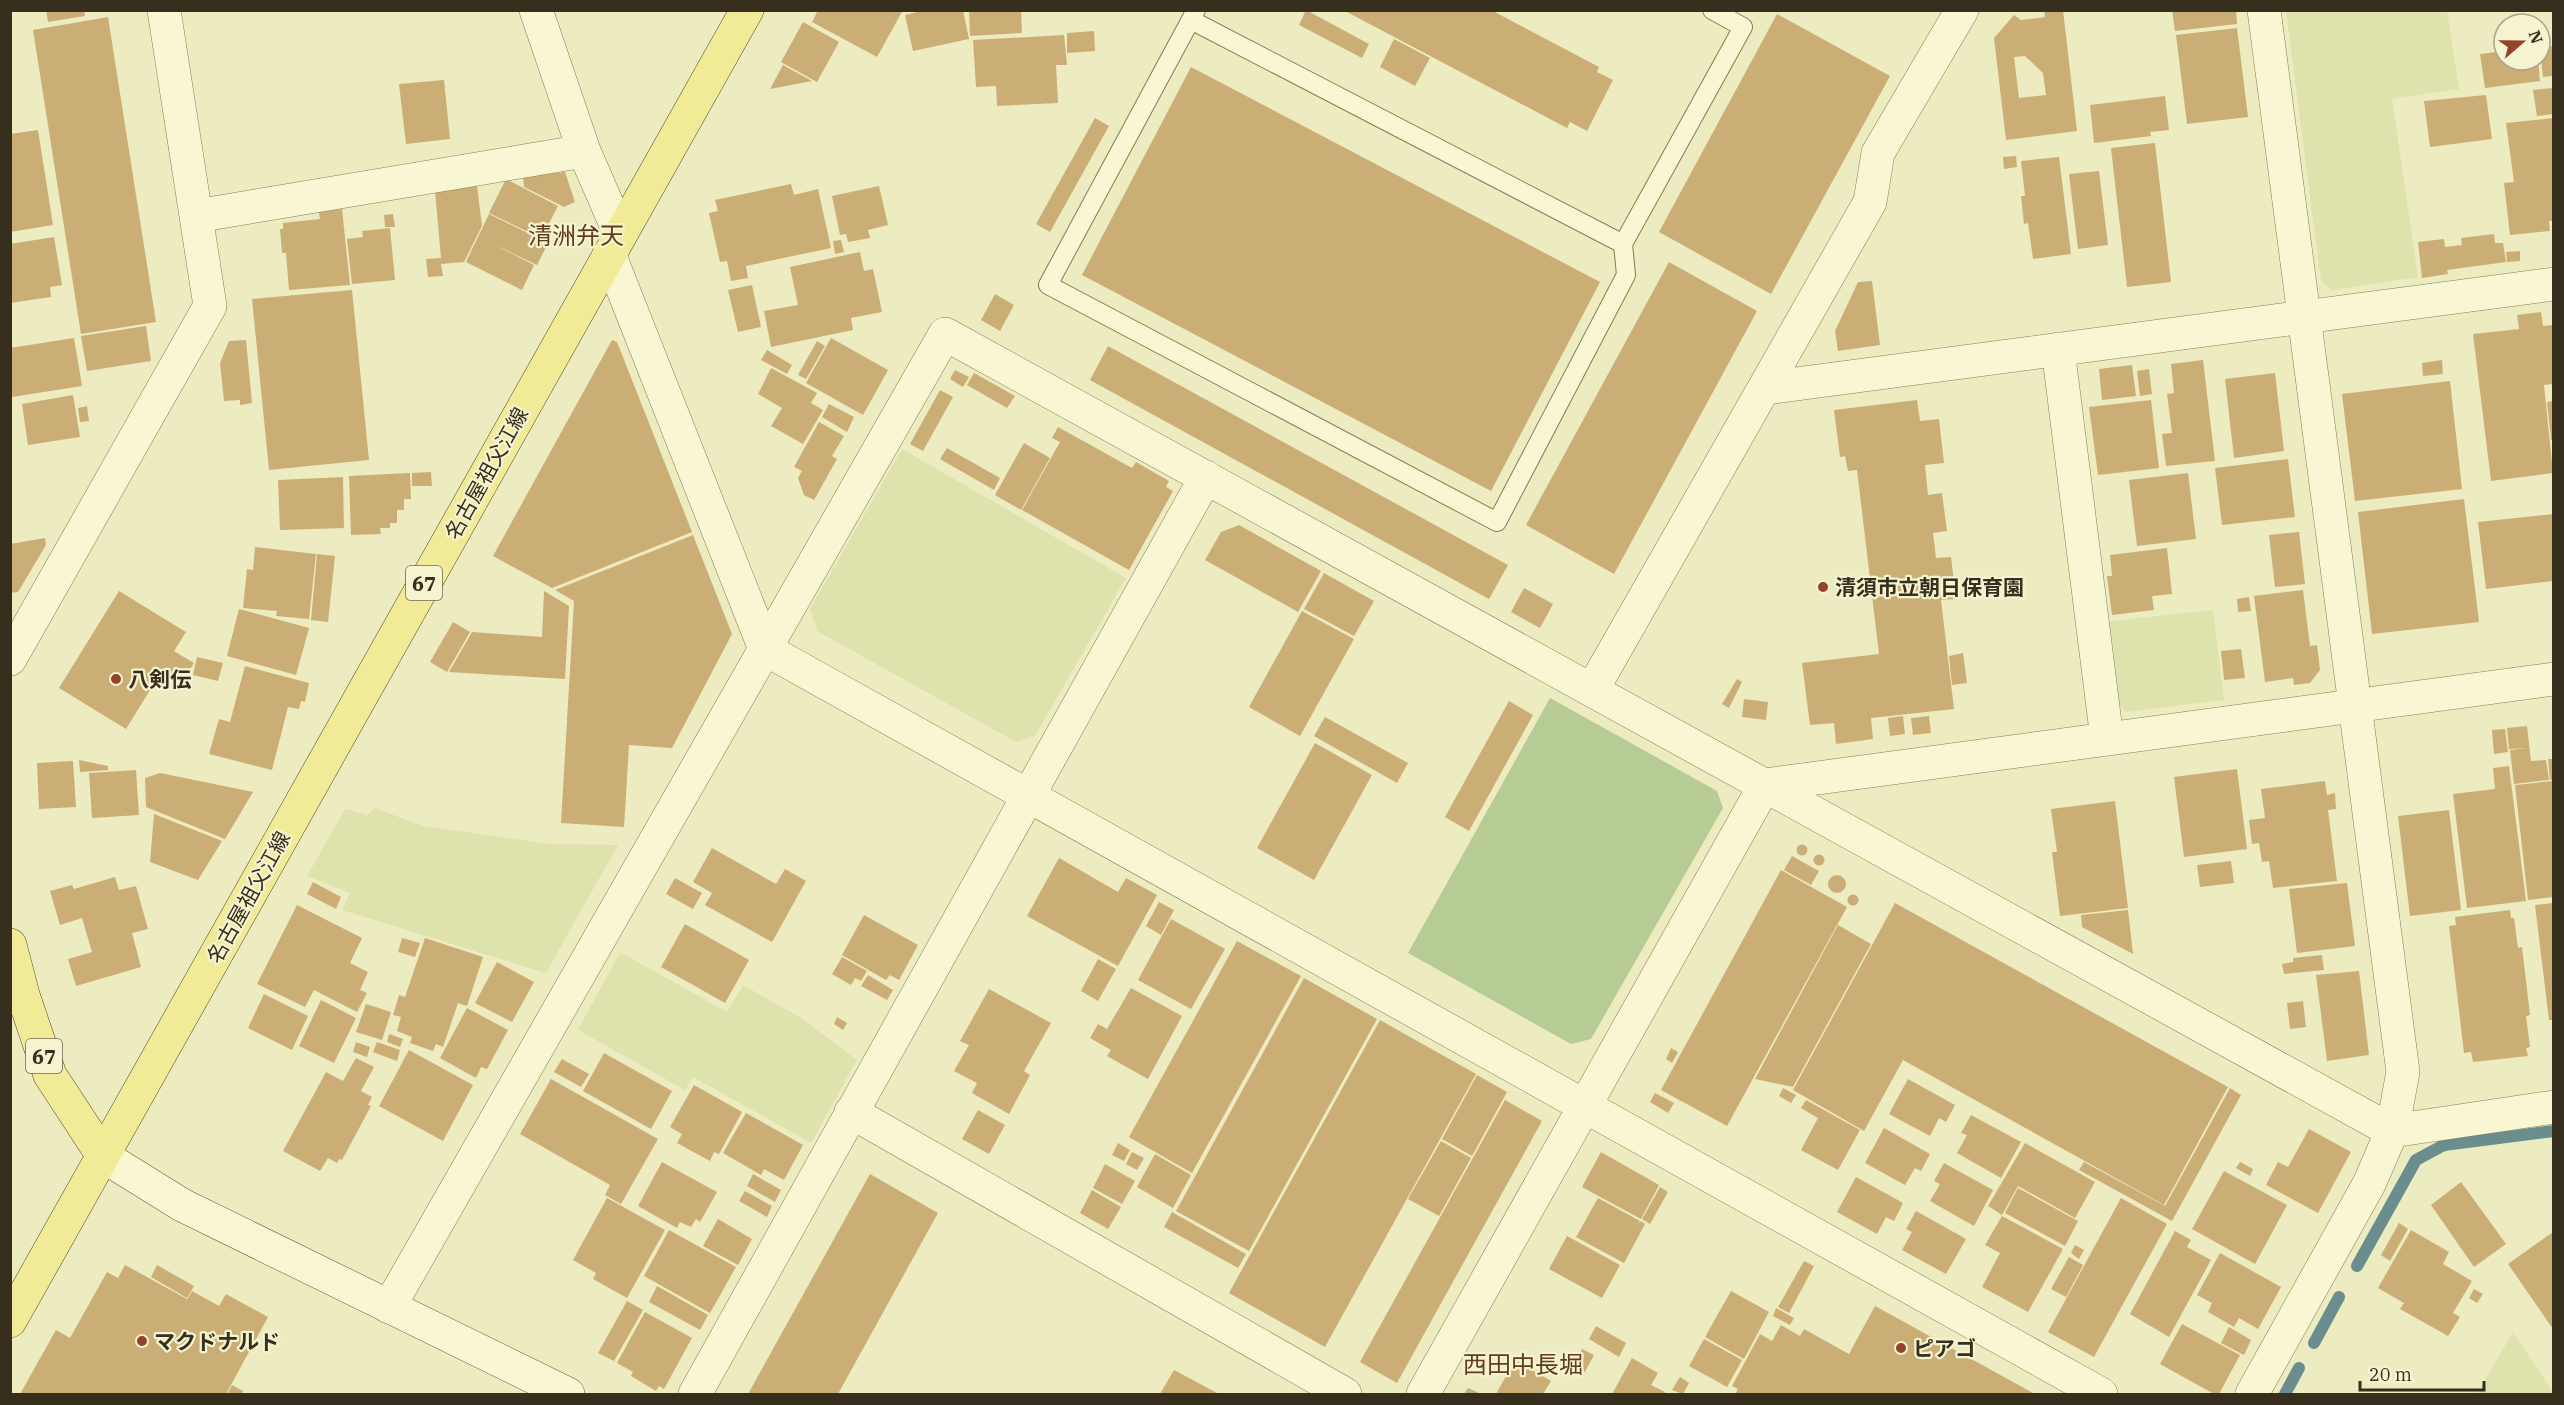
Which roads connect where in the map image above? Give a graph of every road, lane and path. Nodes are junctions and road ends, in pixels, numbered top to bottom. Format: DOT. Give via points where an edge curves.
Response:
graph roads {
  1 [pos="164,10"];
  2 [pos="536,10"];
  3 [pos="747,10"];
  4 [pos="1712,10"];
  5 [pos="1962,10"];
  6 [pos="2264,10"];
  7 [pos="1194,15"];
  8 [pos="584,151"];
  9 [pos="196,216"];
  10 [pos="614,244"];
  11 [pos="1623,244"];
  12 [pos="2553,284"];
  13 [pos="2305,317"];
  14 [pos="2058,349"];
  15 [pos="1765,388"];
  16 [pos="1206,477"];
  17 [pos="765,649"];
  18 [pos="10,659"];
  19 [pos="2553,679"];
  20 [pos="1592,690"];
  21 [pos="2355,706"];
  22 [pos="2107,739"];
  23 [pos="1764,785"];
  24 [pos="1030,797"];
  25 [pos="10,945"];
  26 [pos="17,996"];
  27 [pos="1585,1106"];
  28 [pos="2553,1107"];
  29 [pos="851,1112"];
  30 [pos="2392,1131"];
  31 [pos="103,1156"];
  32 [pos="389,1306"];
  33 [pos="10,1321"];
  34 [pos="568,1395"];
  35 [pos="696,1395"];
  36 [pos="1345,1395"];
  37 [pos="1423,1395"];
  38 [pos="2101,1395"];
  39 [pos="2252,1395"];
  1 -- 9 [label="street"];
  2 -- 8 [label="street"];
  3 -- 10 [label="main road, 名古屋祖父江線 / 67"];
  4 -- 11 [label="lane" via="1743,27"];
  5 -- 15 [label="street" via="1878,153 1870,202"];
  6 -- 13 [label="street"];
  7 -- 11 [label="lane"];
  7 -- 11 [label="lane" via="1048,285 1497,522 1626,275"];
  8 -- 9 [label="street"];
  8 -- 10 [label="street"];
  9 -- 18 [label="street" via="210,306"];
  10 -- 17 [label="street"];
  10 -- 31 [label="main road, 名古屋祖父江線 / 67"];
  12 -- 13 [label="street"];
  13 -- 14 [label="street"];
  13 -- 21 [label="street"];
  14 -- 15 [label="street"];
  14 -- 22 [label="street"];
  15 -- 20 [label="street"];
  16 -- 17 [label="street" via="945,334"];
  16 -- 20 [label="street"];
  16 -- 24 [label="street"];
  17 -- 24 [label="street"];
  17 -- 32 [label="street"];
  19 -- 21 [label="street"];
  20 -- 23 [label="street"];
  21 -- 22 [label="street"];
  21 -- 30 [label="street" via="2403,1072"];
  22 -- 23 [label="street"];
  23 -- 27 [label="street"];
  23 -- 30 [label="street"];
  24 -- 27 [label="street"];
  24 -- 29 [label="street"];
  25 -- 26 [label="main road, 67"];
  26 -- 31 [label="main road, 67" via="50,1075"];
  27 -- 37 [label="street"];
  27 -- 38 [label="street"];
  28 -- 30 [label="street"];
  29 -- 35 [label="street"];
  29 -- 36 [label="street"];
  30 -- 39 [label="street" via="2369,1184"];
  31 -- 32 [label="street" via="182,1204"];
  31 -- 33 [label="main road, 名古屋祖父江線 / 67"];
  32 -- 34 [label="street"];
}
